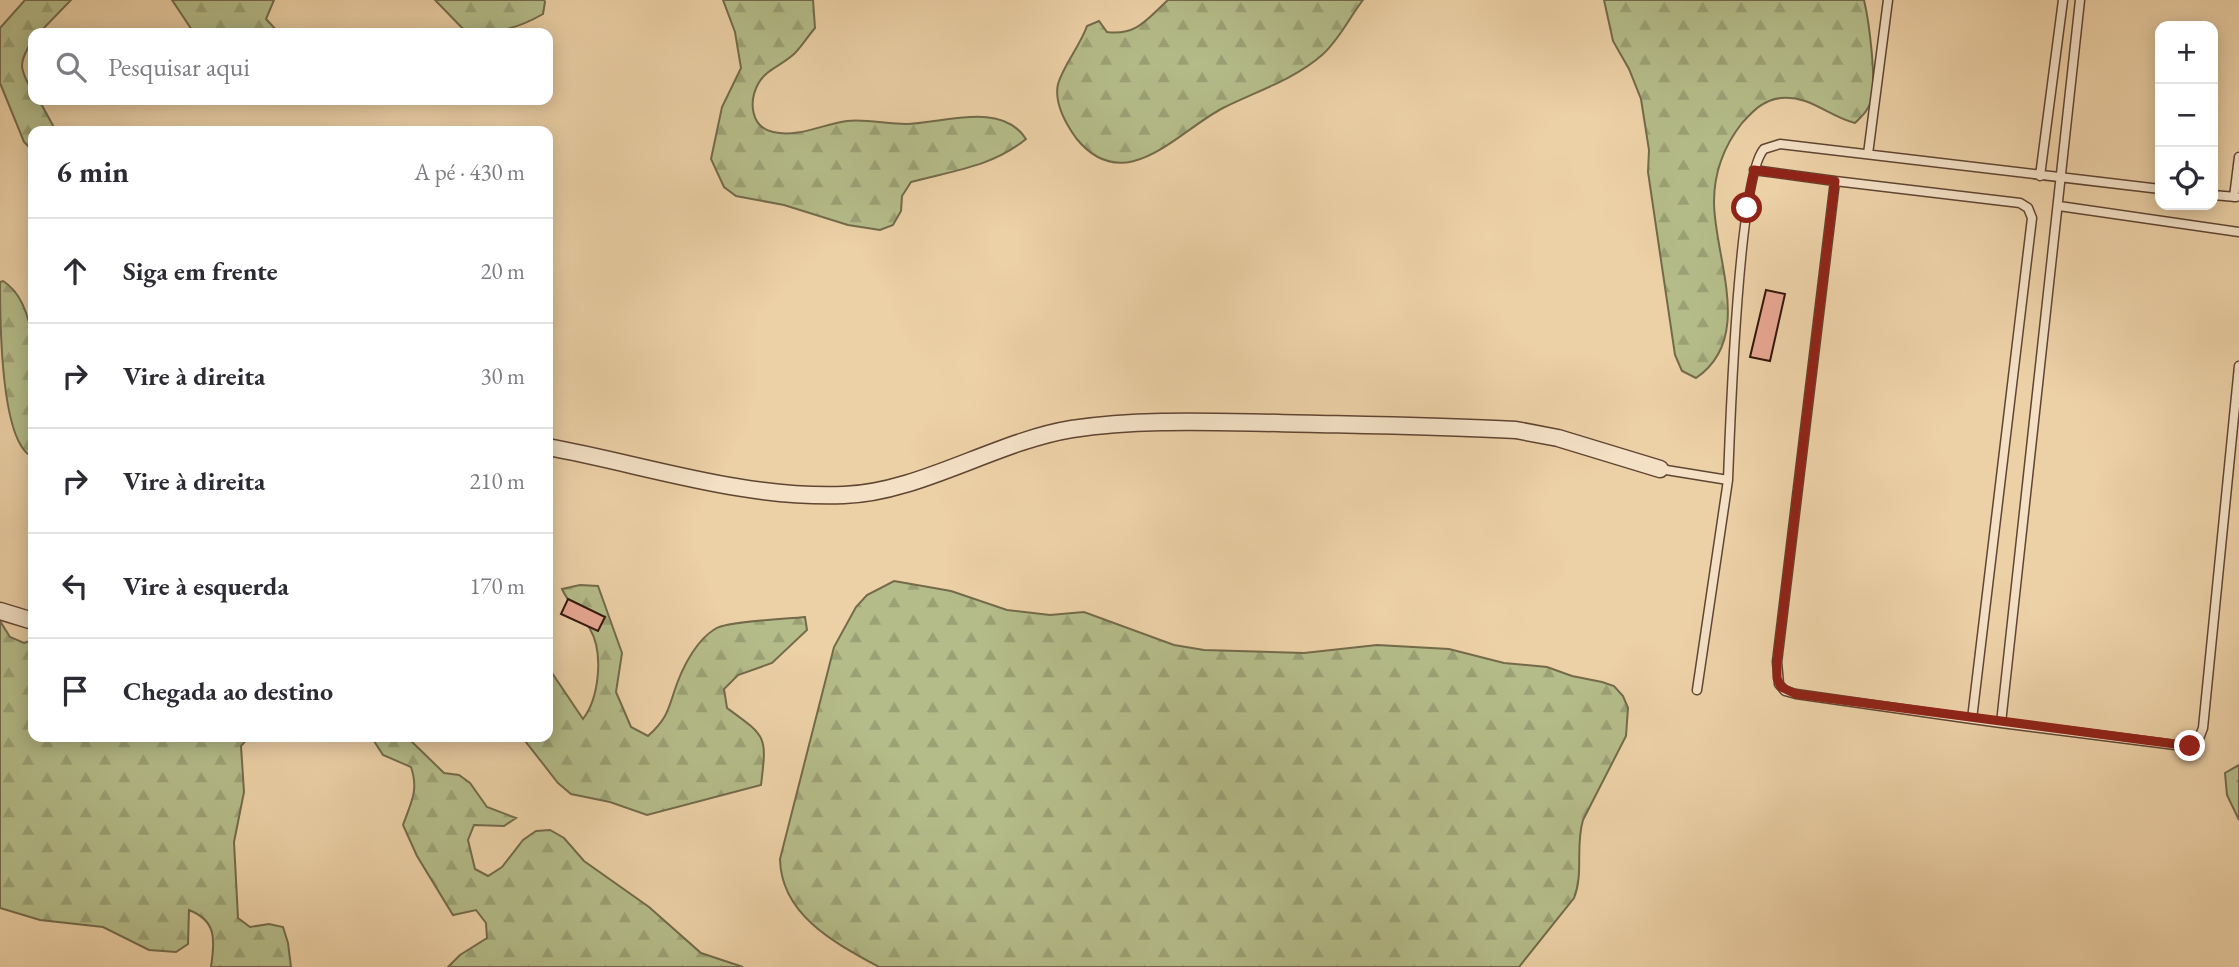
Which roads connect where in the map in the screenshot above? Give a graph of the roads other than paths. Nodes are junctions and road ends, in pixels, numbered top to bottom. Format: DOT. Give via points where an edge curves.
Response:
graph roads {
  1 [pos="1888,0"];
  2 [pos="2063,0"];
  3 [pos="2080,0"];
  4 [pos="1868,154"];
  5 [pos="2239,157"];
  6 [pos="1754,170"];
  7 [pos="2040,176"];
  8 [pos="2061,178"];
  9 [pos="1835,181"];
  10 [pos="2155,188"];
  11 [pos="2218,195"];
  12 [pos="2236,197"];
  13 [pos="2059,206"];
  14 [pos="2239,232"];
  15 [pos="2239,366"];
  16 [pos="553,448"];
  17 [pos="1660,469"];
  18 [pos="1728,480"];
  19 [pos="0,611"];
  20 [pos="28,619"];
  21 [pos="1697,690"];
  22 [pos="1972,719"];
  23 [pos="2001,723"];
  1 -- 4 [label="lane"];
  2 -- 7 [label="lane"];
  3 -- 8 [label="lane"];
  4 -- 6 [label="lane" via="1780,144 1763,149"];
  4 -- 7 [label="lane"];
  5 -- 12 [label="lane"];
  6 -- 9 [label="lane"];
  6 -- 18 [label="lane" via="1735,335"];
  7 -- 8 [label="lane"];
  8 -- 10 [label="lane"];
  8 -- 13 [label="lane"];
  9 -- 22 [label="lane" via="1777,662 1779,684 1796,694"];
  9 -- 22 [label="lane" via="2020,203 2032,218"];
  11 -- 12 [label="lane"];
  13 -- 14 [label="lane"];
  13 -- 23 [label="lane"];
  15 -- 23 [label="lane" via="2203,728 2198,741 2183,746"];
  16 -- 17 [label="street" via="702,483 845,495 908,482 1069,430 1105,425 1237,422 1516,430"];
  17 -- 18 [label="lane"];
  18 -- 21 [label="lane"];
  19 -- 20 [label="street"];
  22 -- 23 [label="lane"];
}
